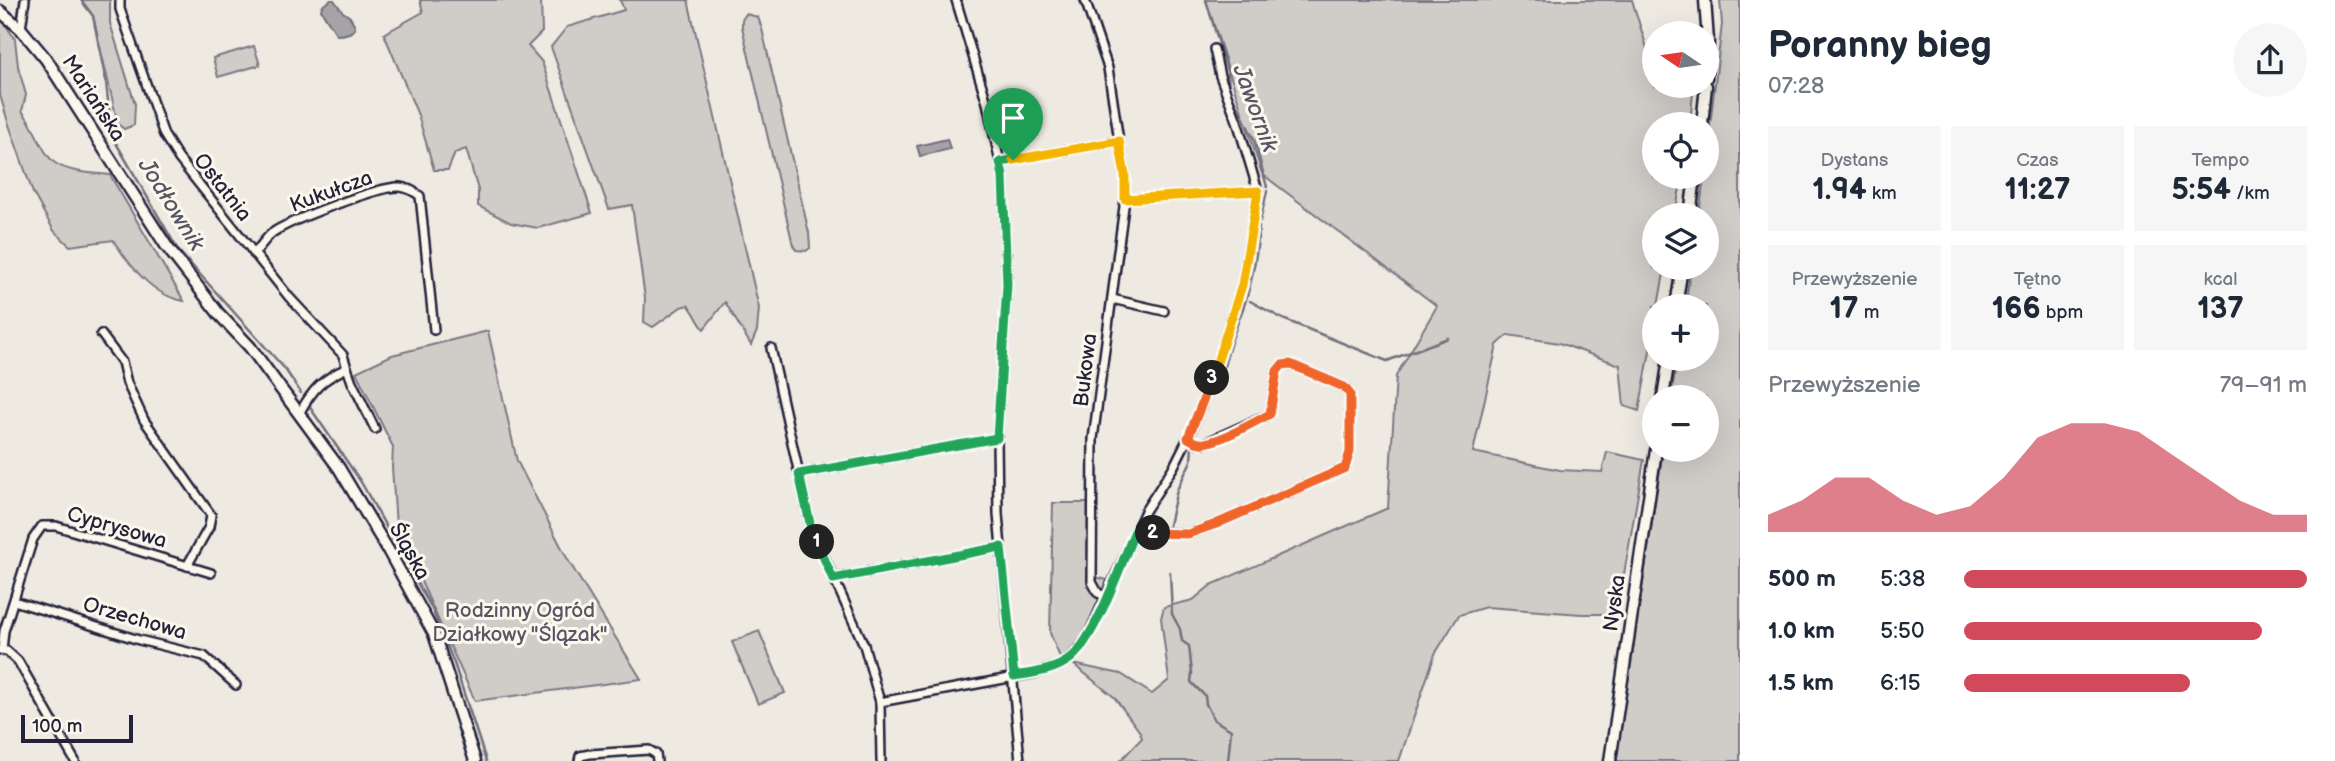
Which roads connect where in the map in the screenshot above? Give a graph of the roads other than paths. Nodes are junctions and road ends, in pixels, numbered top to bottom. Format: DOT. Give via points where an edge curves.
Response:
graph roads {
  1 [pos="24,0"];
  2 [pos="120,0"];
  3 [pos="956,0"];
  4 [pos="1085,0"];
  5 [pos="1705,0"];
  6 [pos="0,11"];
  7 [pos="1707,21"];
  8 [pos="21,29"];
  9 [pos="1214,49"];
  10 [pos="1119,141"];
  11 [pos="1000,162"];
  12 [pos="1258,191"];
  13 [pos="1125,199"];
  14 [pos="254,254"];
  15 [pos="1112,299"];
  16 [pos="1164,311"];
  17 [pos="434,330"];
  18 [pos="101,334"];
  19 [pos="771,348"];
  20 [pos="347,368"];
  21 [pos="300,412"];
  22 [pos="375,429"];
  23 [pos="997,438"];
  24 [pos="1188,438"];
  25 [pos="1654,462"];
  26 [pos="799,474"];
  27 [pos="1135,531"];
  28 [pos="1001,547"];
  29 [pos="187,566"];
  30 [pos="211,573"];
  31 [pos="833,579"];
  32 [pos="1107,597"];
  33 [pos="15,601"];
  34 [pos="1,650"];
  35 [pos="1014,676"];
  36 [pos="236,685"];
  37 [pos="880,702"];
  38 [pos="580,759"];
  39 [pos="75,761"];
  40 [pos="475,761"];
  41 [pos="657,761"];
  42 [pos="881,761"];
  43 [pos="1020,761"];
  44 [pos="1610,761"];
  1 -- 8 [label="street"];
  2 -- 14 [label="street, Ostatnia" via="164,135"];
  3 -- 11 [label="street"];
  4 -- 10 [label="street, Bukowa" via="1108,68"];
  5 -- 7 [label="street"];
  6 -- 8 [label="street, Mariańska"];
  8 -- 21 [label="street, Mariańska" via="46,59 167,247"];
  9 -- 12 [label="street"];
  10 -- 11 [label="street"];
  10 -- 13 [label="street, Bukowa"];
  11 -- 23 [label="street" via="1007,285"];
  12 -- 13 [label="street"];
  12 -- 24 [label="street" via="1242,285"];
  13 -- 15 [label="street, Bukowa"];
  14 -- 17 [label="street, Kukułcza" via="271,234 292,222 398,187 415,191 420,196"];
  14 -- 20 [label="street, Ostatnia" via="343,355"];
  15 -- 16 [label="street"];
  15 -- 32 [label="street, Bukowa" via="1093,439 1092,582 1098,593"];
  18 -- 29 [label="street, Cyprysowa" via="122,362 144,420 211,515"];
  19 -- 26 [label="street"];
  20 -- 21 [label="street" via="312,391"];
  20 -- 22 [label="street, Ostatnia"];
  21 -- 40 [label="street, Śląska" via="339,468 434,634"];
  23 -- 26 [label="street"];
  23 -- 28 [label="street"];
  24 -- 27 [label="street"];
  24 -- 27 [label="street" via="1205,443 1270,414 1282,365 1290,364 1344,387 1350,394 1350,452 1345,468 1188,534"];
  25 -- 44 [label="street, Nyska"];
  26 -- 31 [label="street" via="811,528"];
  27 -- 32 [label="street"];
  28 -- 31 [label="street"];
  28 -- 35 [label="street"];
  29 -- 30 [label="street, Cyprysowa"];
  29 -- 33 [label="street, Cyprysowa" via="56,526 42,526 33,539"];
  31 -- 37 [label="street" via="864,645"];
  32 -- 35 [label="street" via="1087,638 1070,659 1036,673"];
  33 -- 34 [label="street, Cyprysowa"];
  33 -- 36 [label="street, Orzechowa" via="204,656"];
  34 -- 39 [label="street" via="18,661"];
  35 -- 37 [label="street"];
  35 -- 43 [label="street"];
  37 -- 42 [label="street"];
  38 -- 41 [label="street" via="649,750"];
}
